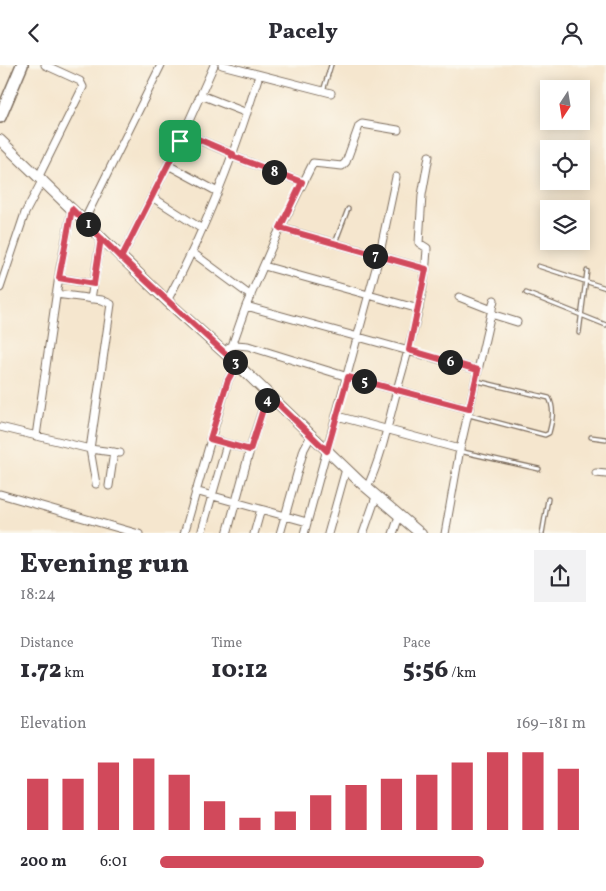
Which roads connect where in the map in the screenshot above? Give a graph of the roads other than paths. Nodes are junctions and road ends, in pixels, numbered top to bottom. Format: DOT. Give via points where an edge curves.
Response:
graph roads {
  1 [pos="22,65"];
  2 [pos="45,65"];
  3 [pos="160,65"];
  4 [pos="214,65"];
  5 [pos="222,65"];
  6 [pos="331,65"];
  7 [pos="259,75"];
  8 [pos="323,91"];
  9 [pos="330,93"];
  10 [pos="201,95"];
  11 [pos="247,113"];
  12 [pos="0,117"];
  13 [pos="398,131"];
  14 [pos="184,133"];
  15 [pos="0,140"];
  16 [pos="232,155"];
  17 [pos="429,156"];
  18 [pos="168,165"];
  19 [pos="396,177"];
  20 [pos="41,178"];
  21 [pos="302,182"];
  22 [pos="216,191"];
  23 [pos="152,197"];
  24 [pos="72,209"];
  25 [pos="348,209"];
  26 [pos="84,221"];
  27 [pos="280,228"];
  28 [pos="202,229"];
  29 [pos="101,238"];
  30 [pos="335,244"];
  31 [pos="192,253"];
  32 [pos="379,257"];
  33 [pos="121,258"];
  34 [pos="264,266"];
  35 [pos="538,266"];
  36 [pos="426,269"];
  37 [pos="588,271"];
  38 [pos="59,278"];
  39 [pos="585,282"];
  40 [pos="94,284"];
  41 [pos="0,288"];
  42 [pos="606,288"];
  43 [pos="526,293"];
  44 [pos="56,294"];
  45 [pos="369,295"];
  46 [pos="250,296"];
  47 [pos="459,297"];
  48 [pos="91,299"];
  49 [pos="494,300"];
  50 [pos="166,301"];
  51 [pos="246,305"];
  52 [pos="419,309"];
  53 [pos="491,312"];
  54 [pos="581,315"];
  55 [pos="517,321"];
  56 [pos="606,325"];
  57 [pos="579,333"];
  58 [pos="358,336"];
  59 [pos="228,348"];
  60 [pos="409,350"];
  61 [pos="237,364"];
  62 [pos="478,370"];
  63 [pos="348,377"];
  64 [pos="476,381"];
  65 [pos="397,390"];
  66 [pos="270,396"];
  67 [pos="469,412"];
  68 [pos="337,416"];
  69 [pos="0,427"];
  70 [pos="387,430"];
  71 [pos="36,436"];
  72 [pos="311,436"];
  73 [pos="591,437"];
  74 [pos="210,439"];
  75 [pos="606,439"];
  76 [pos="227,444"];
  77 [pos="90,449"];
  78 [pos="250,450"];
  79 [pos="460,450"];
  80 [pos="327,451"];
  81 [pos="346,469"];
  82 [pos="539,469"];
  83 [pos="596,473"];
  84 [pos="606,474"];
  85 [pos="96,484"];
  86 [pos="109,485"];
  87 [pos="367,488"];
  88 [pos="195,491"];
  89 [pos="212,495"];
  90 [pos="1,497"];
  91 [pos="376,497"];
  92 [pos="548,499"];
  93 [pos="235,501"];
  94 [pos="262,509"];
  95 [pos="285,516"];
  96 [pos="399,516"];
  97 [pos="307,522"];
  98 [pos="139,533"];
  99 [pos="184,533"];
  100 [pos="201,533"];
  101 [pos="227,533"];
  102 [pos="254,533"];
  103 [pos="280,533"];
  104 [pos="304,533"];
  105 [pos="328,533"];
  106 [pos="363,533"];
  107 [pos="393,533"];
  108 [pos="421,533"];
  109 [pos="445,533"];
  110 [pos="542,533"];
  1 -- 12 [label="main road"];
  2 -- 20 [label="street" via="80,81 83,87"];
  3 -- 26 [label="street"];
  4 -- 10 [label="street"];
  5 -- 7 [label="street"];
  6 -- 8 [label="lane"];
  7 -- 8 [label="street"];
  7 -- 11 [label="street"];
  8 -- 9 [label="street"];
  10 -- 11 [label="street"];
  10 -- 14 [label="street"];
  11 -- 16 [label="street"];
  13 -- 21 [label="street" via="359,126 346,163 340,167 313,163"];
  14 -- 16 [label="street"];
  14 -- 18 [label="street"];
  15 -- 20 [label="street"];
  16 -- 21 [label="street"];
  16 -- 22 [label="street"];
  17 -- 36 [label="street" via="422,195 419,243 428,248"];
  18 -- 22 [label="street"];
  18 -- 23 [label="street"];
  19 -- 32 [label="street"];
  20 -- 24 [label="street"];
  20 -- 41 [label="street" via="25,213"];
  21 -- 27 [label="street"];
  22 -- 28 [label="street"];
  23 -- 28 [label="street"];
  23 -- 33 [label="street"];
  24 -- 26 [label="street"];
  24 -- 38 [label="street"];
  25 -- 30 [label="lane"];
  26 -- 29 [label="street"];
  27 -- 30 [label="street"];
  27 -- 34 [label="street"];
  28 -- 31 [label="street"];
  29 -- 33 [label="street"];
  29 -- 40 [label="street"];
  30 -- 32 [label="street"];
  31 -- 46 [label="street"];
  31 -- 50 [label="street"];
  32 -- 36 [label="street"];
  32 -- 45 [label="street"];
  33 -- 50 [label="street"];
  34 -- 45 [label="street"];
  34 -- 46 [label="street"];
  35 -- 39 [label="lane"];
  36 -- 52 [label="street"];
  37 -- 39 [label="lane"];
  38 -- 40 [label="street"];
  38 -- 44 [label="street"];
  39 -- 42 [label="lane"];
  39 -- 54 [label="lane"];
  40 -- 48 [label="street"];
  43 -- 54 [label="lane"];
  44 -- 48 [label="street"];
  44 -- 71 [label="street"];
  45 -- 52 [label="street"];
  45 -- 58 [label="street"];
  46 -- 51 [label="street"];
  47 -- 53 [label="street"];
  48 -- 77 [label="street" via="111,304"];
  49 -- 53 [label="street"];
  50 -- 59 [label="street"];
  51 -- 58 [label="street"];
  51 -- 59 [label="street"];
  52 -- 60 [label="street"];
  53 -- 55 [label="street"];
  53 -- 62 [label="street"];
  54 -- 56 [label="lane"];
  54 -- 57 [label="lane"];
  58 -- 60 [label="street"];
  58 -- 63 [label="street"];
  59 -- 61 [label="street"];
  59 -- 63 [label="street" via="248,346"];
  60 -- 62 [label="street"];
  60 -- 65 [label="street"];
  61 -- 66 [label="street"];
  61 -- 74 [label="street" via="228,380"];
  62 -- 64 [label="street"];
  63 -- 65 [label="street"];
  63 -- 68 [label="street"];
  64 -- 67 [label="street"];
  64 -- 67 [label="lane" via="549,398 552,404 549,433 545,435"];
  65 -- 67 [label="street"];
  65 -- 70 [label="street"];
  66 -- 72 [label="street"];
  66 -- 78 [label="street"];
  67 -- 79 [label="street"];
  68 -- 70 [label="street"];
  68 -- 80 [label="street"];
  69 -- 71 [label="street"];
  70 -- 79 [label="street"];
  70 -- 87 [label="street"];
  71 -- 77 [label="street"];
  72 -- 80 [label="street"];
  72 -- 95 [label="street" via="304,449"];
  73 -- 75 [label="lane"];
  74 -- 76 [label="street"];
  74 -- 88 [label="street"];
  76 -- 78 [label="street"];
  76 -- 89 [label="street"];
  77 -- 85 [label="street"];
  77 -- 86 [label="street" via="117,452"];
  78 -- 93 [label="street"];
  79 -- 82 [label="lane"];
  79 -- 109 [label="street"];
  80 -- 81 [label="street"];
  80 -- 97 [label="street"];
  81 -- 87 [label="street"];
  81 -- 105 [label="street"];
  83 -- 84 [label="street"];
  87 -- 91 [label="street"];
  88 -- 89 [label="street"];
  88 -- 99 [label="street"];
  89 -- 93 [label="street"];
  89 -- 100 [label="street"];
  90 -- 98 [label="street"];
  91 -- 96 [label="street"];
  91 -- 106 [label="street"];
  92 -- 110 [label="lane"];
  93 -- 94 [label="street"];
  93 -- 101 [label="street"];
  94 -- 95 [label="street"];
  94 -- 102 [label="street"];
  95 -- 97 [label="street"];
  95 -- 103 [label="street"];
  96 -- 107 [label="street"];
  96 -- 108 [label="street"];
  97 -- 104 [label="street"];
}
